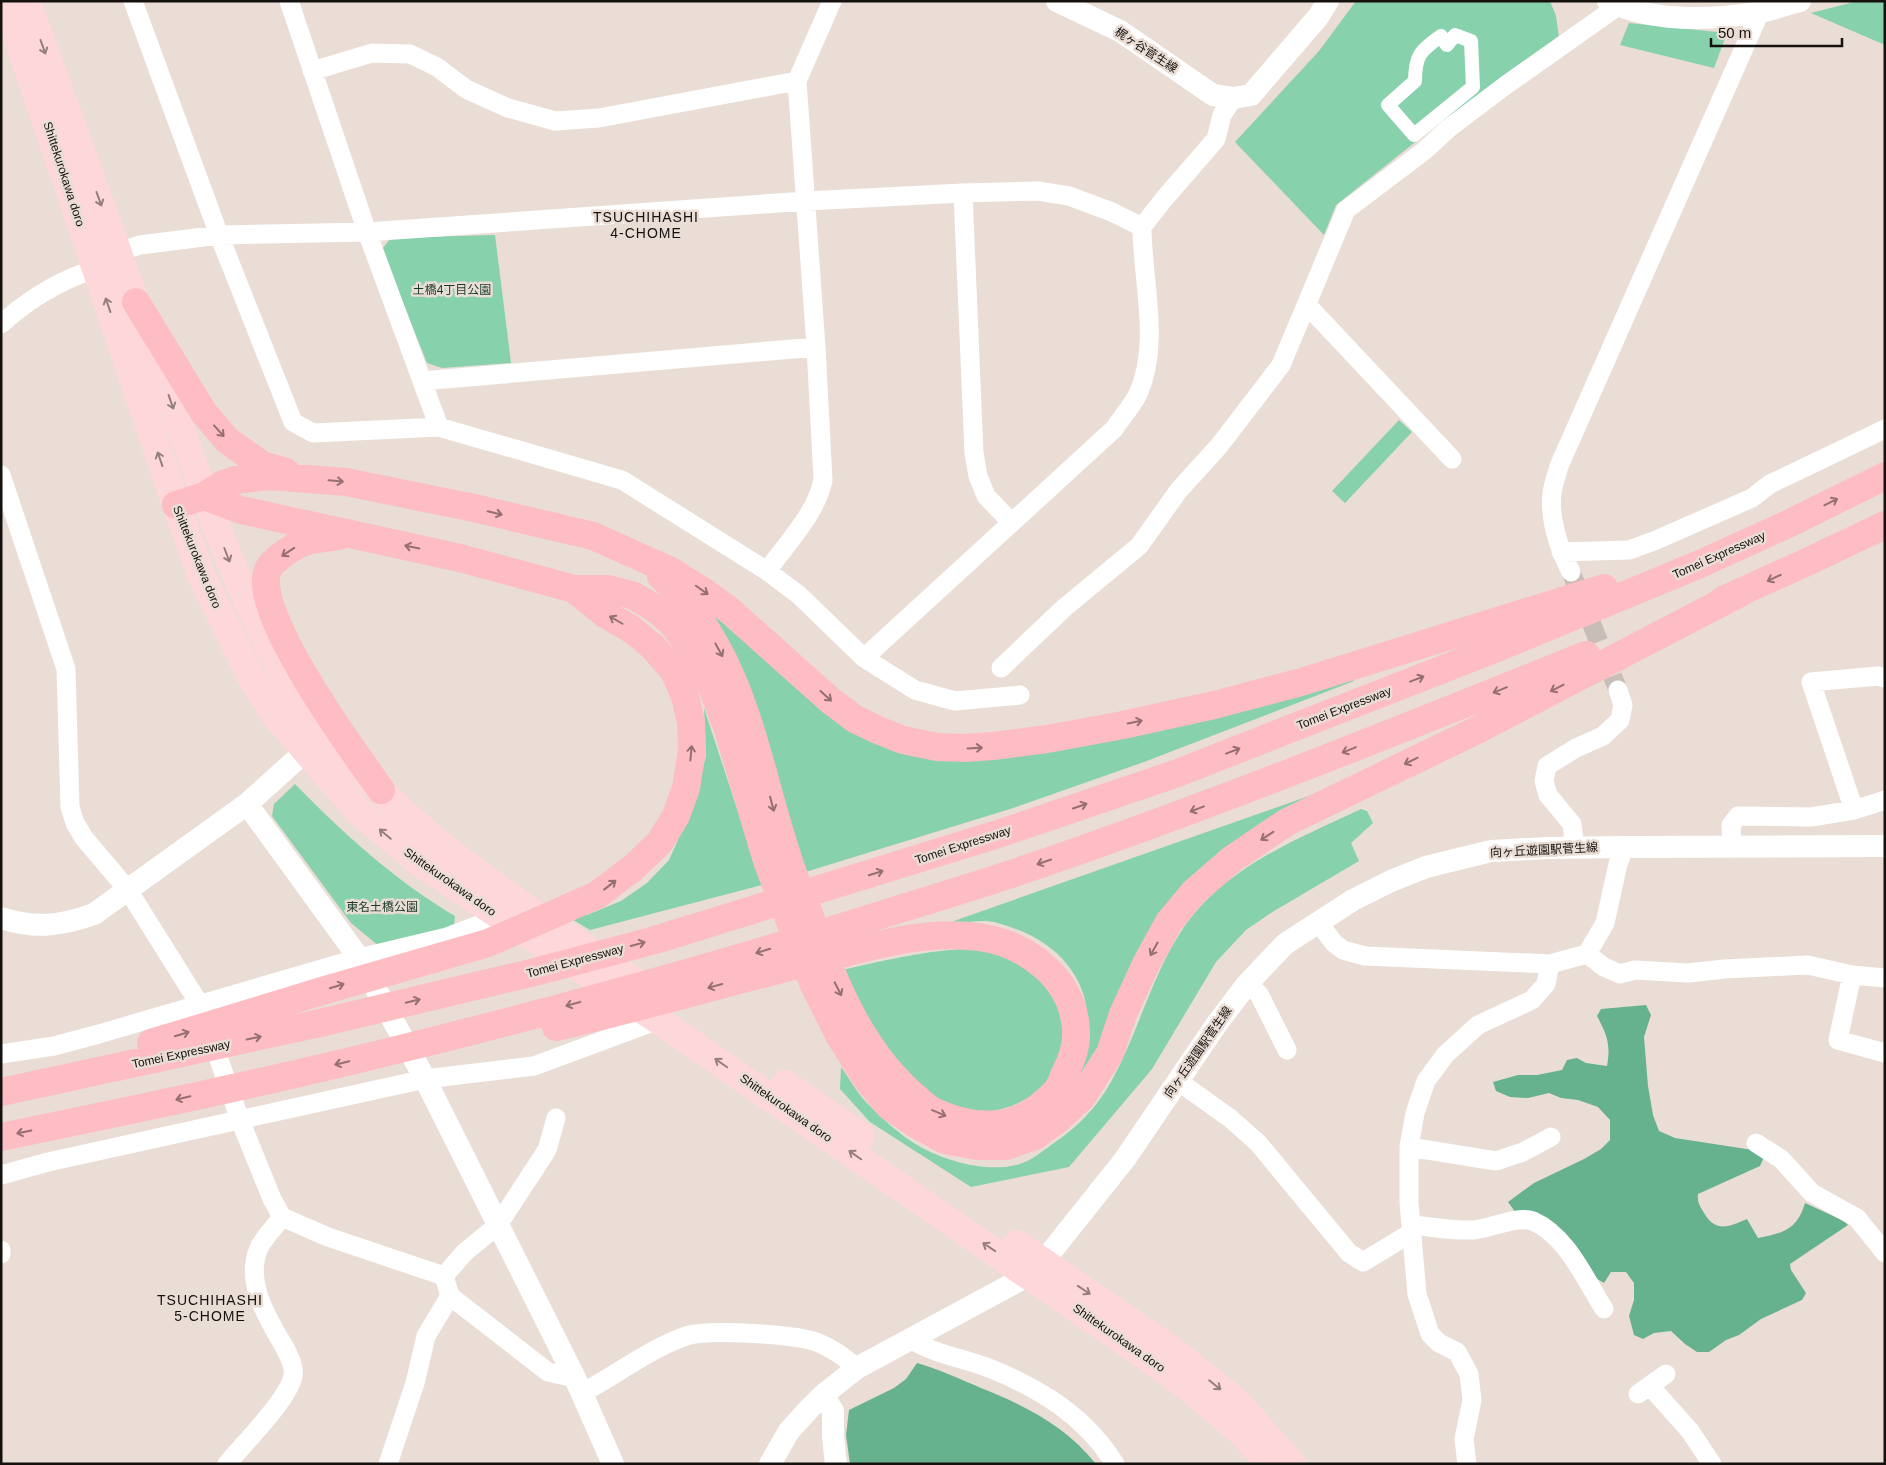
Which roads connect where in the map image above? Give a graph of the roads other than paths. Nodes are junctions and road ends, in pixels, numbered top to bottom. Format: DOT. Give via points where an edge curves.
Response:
graph roads {
  1 [pos="5,1"];
  2 [pos="26,1"];
  3 [pos="133,1"];
  4 [pos="289,1"];
  5 [pos="832,1"];
  6 [pos="1057,1"];
  7 [pos="1328,1"];
  8 [pos="1795,2"];
  9 [pos="1613,4"];
  10 [pos="1760,12"];
  11 [pos="312,71"];
  12 [pos="797,81"];
  13 [pos="1233,98"];
  14 [pos="1414,135"];
  15 [pos="962,193"];
  16 [pos="806,202"];
  17 [pos="1142,227"];
  18 [pos="367,232"];
  19 [pos="219,235"];
  20 [pos="118,252"];
  21 [pos="95,269"];
  22 [pos="136,302"];
  23 [pos="1307,305"];
  24 [pos="4,318"];
  25 [pos="816,347"];
  26 [pos="422,380"];
  27 [pos="439,426"];
  28 [pos="1885,429"];
  29 [pos="1452,459"];
  30 [pos="1,475"];
  31 [pos="1885,476"];
  32 [pos="307,479"];
  33 [pos="204,496"];
  34 [pos="176,505"];
  35 [pos="1011,522"];
  36 [pos="1885,524"];
  37 [pos="350,534"];
  38 [pos="629,550"];
  39 [pos="1561,552"];
  40 [pos="1700,564"];
  41 [pos="767,571"];
  42 [pos="1571,572"];
  43 [pos="574,588"];
  44 [pos="1740,594"];
  45 [pos="864,658"];
  46 [pos="1001,668"];
  47 [pos="1885,678"];
  48 [pos="1618,690"];
  49 [pos="1020,695"];
  50 [pos="330,729"];
  51 [pos="306,750"];
  52 [pos="381,790"];
  53 [pos="1885,800"];
  54 [pos="247,804"];
  55 [pos="1854,810"];
  56 [pos="1732,846"];
  57 [pos="1885,846"];
  58 [pos="1624,847"];
  59 [pos="1575,848"];
  60 [pos="128,890"];
  61 [pos="500,917"];
  62 [pos="1,918"];
  63 [pos="1318,922"];
  64 [pos="845,940"];
  65 [pos="1587,954"];
  66 [pos="359,958"];
  67 [pos="1550,964"];
  68 [pos="1852,975"];
  69 [pos="1885,978"];
  70 [pos="1247,984"];
  71 [pos="200,1005"];
  72 [pos="658,1020"];
  73 [pos="1287,1050"];
  74 [pos="1,1054"];
  75 [pos="1885,1054"];
  76 [pos="425,1079"];
  77 [pos="1178,1081"];
  78 [pos="1,1090"];
  79 [pos="556,1118"];
  80 [pos="240,1120"];
  81 [pos="1552,1136"];
  82 [pos="1,1137"];
  83 [pos="1756,1143"];
  84 [pos="1409,1147"];
  85 [pos="1,1176"];
  86 [pos="282,1217"];
  87 [pos="498,1225"];
  88 [pos="1412,1229"];
  89 [pos="1885,1253"];
  90 [pos="1036,1269"];
  91 [pos="444,1276"];
  92 [pos="450,1296"];
  93 [pos="1604,1309"];
  94 [pos="910,1339"];
  95 [pos="857,1368"];
  96 [pos="1666,1374"];
  97 [pos="579,1386"];
  98 [pos="823,1394"];
  99 [pos="227,1464"];
  100 [pos="388,1464"];
  101 [pos="614,1464"];
  102 [pos="770,1464"];
  103 [pos="836,1464"];
  104 [pos="1115,1464"];
  105 [pos="1271,1464"];
  106 [pos="1292,1464"];
  107 [pos="1467,1464"];
  108 [pos="1712,1464"];
  1 -- 21 [label="main road, Shittekurokawa doro"];
  2 -- 20 [label="main road, Shittekurokawa doro, one-way"];
  3 -- 19 [label="street"];
  4 -- 11 [label="street"];
  5 -- 12 [label="street"];
  6 -- 13 [label="street, 梶ヶ谷菅生線" via="1120,31 1213,95"];
  7 -- 13 [label="street" via="1251,95"];
  8 -- 10 [label="street"];
  9 -- 10 [label="street" via="1664,16 1709,18"];
  9 -- 23 [label="street" via="1346,210"];
  10 -- 39 [label="street" via="1559,466 1552,493"];
  11 -- 12 [label="street" via="372,53 410,54 437,67 466,89 508,108 555,121 599,118"];
  11 -- 18 [label="street"];
  12 -- 16 [label="street"];
  13 -- 17 [label="street" via="1222,116 1216,138"];
  14 -- 14 [label="street" via="1473,87 1471,41 1455,35 1447,45 1441,36 1421,50 1415,66 1415,81 1388,105"];
  15 -- 16 [label="street"];
  15 -- 17 [label="street" via="1038,191 1069,196"];
  15 -- 35 [label="street" via="974,454 986,496"];
  16 -- 18 [label="street"];
  16 -- 25 [label="street"];
  17 -- 35 [label="street" via="1148,363 1137,394 1114,429"];
  18 -- 19 [label="street"];
  18 -- 26 [label="street"];
  19 -- 20 [label="street" via="140,245"];
  19 -- 27 [label="street" via="293,422 312,433"];
  20 -- 22 [label="main road, Shittekurokawa doro"];
  21 -- 24 [label="street" via="49,289"];
  34 -- 21 [label="main road, Shittekurokawa doro, one-way"];
  22 -- 32 [label="highway, one-way" via="204,413 227,440 262,465"];
  22 -- 33 [label="main road, Shittekurokawa doro, one-way"];
  23 -- 29 [label="street"];
  23 -- 46 [label="street" via="1281,365 1219,446 1179,490 1139,546 1064,608"];
  25 -- 26 [label="street"];
  25 -- 41 [label="street" via="823,480 820,494"];
  26 -- 27 [label="street"];
  27 -- 41 [label="street" via="622,480"];
  28 -- 39 [label="street" via="1770,484 1752,498 1654,541 1629,550"];
  30 -- 60 [label="street" via="66,669 70,807 84,838"];
  40 -- 31 [label="highway, Tomei Expressway, one-way"];
  32 -- 33 [label="highway" via="270,476 235,480"];
  32 -- 38 [label="highway, one-way" via="346,482 474,508 593,536"];
  33 -- 34 [label="highway"];
  33 -- 37 [label="highway" via="241,510"];
  33 -- 50 [label="main road, Shittekurokawa doro, one-way" via="275,660 298,698"];
  34 -- 51 [label="main road, Shittekurokawa doro" via="202,577 251,677 274,714"];
  35 -- 45 [label="street"];
  36 -- 44 [label="highway, one-way"];
  43 -- 37 [label="highway, one-way"];
  37 -- 50 [label="highway, one-way" via="302,543 268,568 265,582 270,606 285,641"];
  38 -- 40 [label="highway, one-way" via="671,570 729,610 855,719 904,740 937,747 964,748 1056,737 1214,705 1298,683 1586,592"];
  38 -- 64 [label="highway, one-way" via="671,585 692,609 724,659 742,702 786,853 834,982 873,1052 896,1080 928,1108 958,1121 985,1125 1011,1123 1036,1111 1057,1091 1071,1062 1076,1033 1072,1010 1063,987 1024,951 976,937"];
  39 -- 42 [label="street"];
  78 -- 40 [label="highway, Tomei Expressway, one-way" via="320,1024 517,976 654,940 829,887 1175,774 1497,648"];
  41 -- 45 [label="street" via="799,594"];
  44 -- 43 [label="highway, one-way" via="1288,822 1232,859 1194,892 1169,922 1123,1014 1110,1053 1082,1097 1035,1136 1006,1146 977,1146 945,1140 889,1106 866,1078 839,1035 814,985 767,861 729,733 712,687 693,651 672,623 653,606 632,595 608,589"];
  78 -- 43 [label="highway, one-way" via="488,943 597,895 634,867 660,842 676,816 686,788 692,750 691,722 685,696 674,671 653,646 605,614"];
  44 -- 64 [label="highway, one-way" via="1330,758 1014,873"];
  45 -- 49 [label="street" via="915,690 955,701"];
  47 -- 55 [label="street" via="1811,682"];
  48 -- 59 [label="street" via="1623,705 1620,720 1603,736 1547,766 1544,781 1548,795 1572,824"];
  50 -- 51 [label="street"];
  50 -- 52 [label="highway"];
  51 -- 54 [label="street"];
  61 -- 51 [label="main road, Shittekurokawa doro, one-way" via="420,863 366,817"];
  52 -- 90 [label="main road, Shittekurokawa doro" via="453,855"];
  53 -- 55 [label="street"];
  54 -- 60 [label="street"];
  54 -- 66 [label="street"];
  55 -- 56 [label="street" via="1811,817 1738,816 1731,825"];
  56 -- 57 [label="street, 向ヶ丘遊園駅菅生線"];
  56 -- 58 [label="street, 向ヶ丘遊園駅菅生線"];
  58 -- 59 [label="street, 向ヶ丘遊園駅菅生線"];
  58 -- 65 [label="street" via="1605,923"];
  59 -- 63 [label="street, 向ヶ丘遊園駅菅生線" via="1492,851 1433,865 1391,881"];
  60 -- 62 [label="street" via="94,914 70,923 51,926 19,924"];
  60 -- 71 [label="street"];
  61 -- 66 [label="street" via="448,937"];
  61 -- 72 [label="main road, Shittekurokawa doro"];
  63 -- 67 [label="street" via="1343,950 1365,956"];
  63 -- 70 [label="street, 向ヶ丘遊園駅菅生線" via="1285,944"];
  64 -- 82 [label="highway, one-way" via="694,972 389,1052"];
  65 -- 67 [label="street"];
  65 -- 68 [label="street" via="1620,974 1635,970 1688,973 1808,965"];
  66 -- 71 [label="street"];
  66 -- 76 [label="street"];
  67 -- 84 [label="street" via="1546,984 1532,1000 1478,1025 1445,1055 1426,1081 1415,1113"];
  68 -- 69 [label="street"];
  68 -- 75 [label="street" via="1838,1040"];
  70 -- 73 [label="street" via="1259,994"];
  70 -- 77 [label="street, 向ヶ丘遊園駅菅生線"];
  71 -- 74 [label="street" via="54,1046"];
  71 -- 80 [label="street"];
  72 -- 76 [label="street" via="534,1066"];
  90 -- 72 [label="main road, Shittekurokawa doro, one-way"];
  76 -- 80 [label="street"];
  76 -- 87 [label="street"];
  77 -- 88 [label="street" via="1258,1143 1349,1253 1363,1262"];
  77 -- 90 [label="street, 向ヶ丘遊園駅菅生線" via="1125,1159"];
  79 -- 87 [label="street" via="547,1150"];
  80 -- 85 [label="street" via="48,1162"];
  80 -- 86 [label="street"];
  81 -- 84 [label="street" via="1523,1152 1496,1161"];
  83 -- 89 [label="street" via="1780,1159 1812,1193 1857,1218"];
  84 -- 88 [label="street"];
  86 -- 91 [label="street" via="328,1237"];
  86 -- 99 [label="street" via="260,1247 254,1265 256,1289 268,1320 291,1358 294,1374 286,1394"];
  87 -- 91 [label="street" via="465,1252"];
  87 -- 97 [label="street"];
  88 -- 93 [label="street" via="1474,1230 1510,1221 1531,1220 1552,1234 1569,1252"];
  88 -- 107 [label="street" via="1417,1294 1430,1334 1457,1352 1470,1374 1472,1400 1464,1440"];
  90 -- 94 [label="street"];
  90 -- 105 [label="main road, Shittekurokawa doro" via="1188,1387 1242,1433"];
  90 -- 106 [label="main road, Shittekurokawa doro, one-way" via="1172,1350 1229,1396"];
  91 -- 92 [label="street"];
  92 -- 97 [label="street" via="548,1372"];
  92 -- 100 [label="street" via="426,1336 415,1382"];
  94 -- 95 [label="street"];
  94 -- 104 [label="street" via="922,1347 989,1368 1037,1390 1074,1415"];
  95 -- 97 [label="street" via="841,1354 818,1342 757,1334 701,1333 667,1344"];
  95 -- 98 [label="street"];
  96 -- 108 [label="street" via="1644,1390 1690,1431"];
  97 -- 101 [label="street"];
  98 -- 102 [label="street" via="789,1431"];
  98 -- 103 [label="street" via="833,1411"];
}
